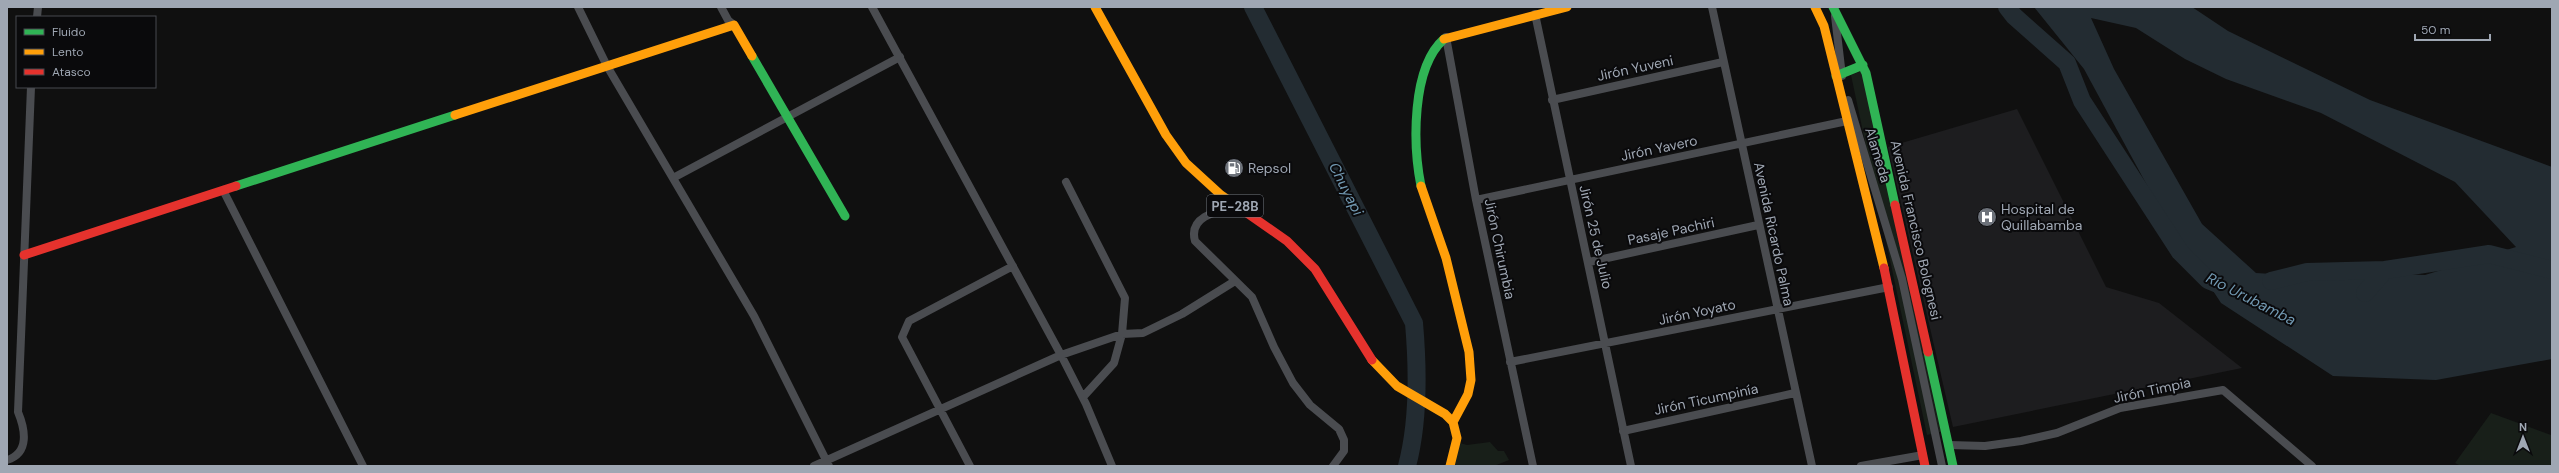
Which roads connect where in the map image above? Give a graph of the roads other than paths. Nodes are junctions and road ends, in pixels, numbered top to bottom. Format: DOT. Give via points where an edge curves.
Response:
graph roads {
  1 [pos="578,7"];
  2 [pos="721,7"];
  3 [pos="872,7"];
  4 [pos="1095,7"];
  5 [pos="1566,7"];
  6 [pos="1712,7"];
  7 [pos="1815,7"];
  8 [pos="1834,10"];
  9 [pos="1535,14"];
  10 [pos="734,25"];
  11 [pos="1446,37"];
  12 [pos="900,57"];
  13 [pos="1723,62"];
  14 [pos="607,66"];
  15 [pos="1863,66"];
  16 [pos="1836,76"];
  17 [pos="31,88"];
  18 [pos="1552,100"];
  19 [pos="786,118"];
  20 [pos="1847,121"];
  21 [pos="1742,144"];
  22 [pos="673,178"];
  23 [pos="1570,180"];
  24 [pos="1066,182"];
  25 [pos="223,190"];
  26 [pos="1476,200"];
  27 [pos="1236,207"];
  28 [pos="845,216"];
  29 [pos="1758,225"];
  30 [pos="24,255"];
  31 [pos="1589,262"];
  32 [pos="1013,266"];
  33 [pos="1235,281"];
  34 [pos="1889,287"];
  35 [pos="1778,308"];
  36 [pos="1122,334"];
  37 [pos="1606,345"];
  38 [pos="1061,355"];
  39 [pos="1510,362"];
  40 [pos="1795,393"];
  41 [pos="1083,397"];
  42 [pos="942,409"];
  43 [pos="1453,422"];
  44 [pos="1623,431"];
  45 [pos="1949,445"];
  46 [pos="1923,455"];
  47 [pos="7,460"];
  48 [pos="828,463"];
  49 [pos="362,466"];
  50 [pos="814,466"];
  51 [pos="970,466"];
  52 [pos="1112,466"];
  53 [pos="1333,466"];
  54 [pos="1450,466"];
  55 [pos="1533,466"];
  56 [pos="1631,466"];
  57 [pos="1812,466"];
  58 [pos="1861,466"];
  59 [pos="1925,466"];
  60 [pos="1942,466"];
  61 [pos="1954,466"];
  62 [pos="2312,466"];
  1 -- 14 [label="street"];
  2 -- 10 [label="street"];
  3 -- 12 [label="street"];
  4 -- 27 [label="main road, PE-28B" via="1166,135 1186,163 1209,186"];
  5 -- 9 [label="main road"];
  6 -- 13 [label="street, Avenida Ricardo Palma"];
  7 -- 16 [label="main road" via="1824,26"];
  8 -- 15 [label="main road, Avenida Francisco Bolognesi"];
  8 -- 60 [label="street, Alameda" via="1843,82 1902,279"];
  9 -- 11 [label="main road"];
  9 -- 18 [label="street, Jirón 25 de Julio"];
  10 -- 14 [label="main road"];
  10 -- 19 [label="main road"];
  11 -- 26 [label="street, Jirón Chirumbia"];
  11 -- 43 [label="main road" via="1435,45 1429,55 1420,86 1416,124 1421,189 1444,252 1471,357 1469,393"];
  12 -- 19 [label="street"];
  12 -- 32 [label="street"];
  13 -- 18 [label="street, Jirón Yuveni"];
  13 -- 21 [label="street, Avenida Ricardo Palma"];
  14 -- 22 [label="street"];
  14 -- 25 [label="main road"];
  15 -- 16 [label="main road"];
  15 -- 45 [label="main road, Avenida Francisco Bolognesi"];
  16 -- 20 [label="main road"];
  17 -- 30 [label="street"];
  18 -- 23 [label="street, Jirón 25 de Julio"];
  19 -- 22 [label="street"];
  19 -- 28 [label="main road"];
  20 -- 21 [label="street, Jirón Yavero"];
  20 -- 34 [label="main road"];
  21 -- 23 [label="street, Jirón Yavero"];
  21 -- 29 [label="street, Avenida Ricardo Palma"];
  22 -- 48 [label="street" via="754,316"];
  23 -- 26 [label="street, Jirón Yavero"];
  23 -- 31 [label="street, Jirón 25 de Julio"];
  24 -- 36 [label="street" via="1125,298"];
  25 -- 30 [label="main road"];
  25 -- 49 [label="street"];
  26 -- 39 [label="street, Jirón Chirumbia"];
  27 -- 33 [label="street" via="1203,218 1195,226 1193,233 1201,249"];
  27 -- 43 [label="main road, PE-28B" via="1287,241 1315,269 1372,360 1397,386"];
  29 -- 31 [label="street, Pasaje Pachiri"];
  29 -- 35 [label="street, Avenida Ricardo Palma"];
  30 -- 47 [label="street" via="18,412 25,436 21,449"];
  31 -- 37 [label="street, Jirón 25 de Julio"];
  32 -- 38 [label="street"];
  32 -- 42 [label="street" via="909,321 902,337"];
  33 -- 36 [label="street" via="1182,314 1143,333"];
  33 -- 53 [label="street" via="1252,297 1274,348 1293,383 1310,405 1339,429 1344,440 1344,451"];
  34 -- 35 [label="street, Jirón Yoyato"];
  34 -- 46 [label="main road"];
  35 -- 37 [label="street, Jirón Yoyato"];
  35 -- 40 [label="street, Avenida Ricardo Palma"];
  36 -- 38 [label="street"];
  36 -- 41 [label="street" via="1114,363"];
  37 -- 39 [label="street, Jirón Yoyato"];
  37 -- 44 [label="street, Jirón 25 de Julio"];
  38 -- 41 [label="street"];
  38 -- 42 [label="street"];
  39 -- 55 [label="street, Jirón Chirumbia"];
  40 -- 44 [label="street, Jirón Ticumpinía"];
  40 -- 57 [label="street, Avenida Ricardo Palma"];
  41 -- 52 [label="street"];
  42 -- 48 [label="street"];
  42 -- 51 [label="street"];
  43 -- 54 [label="main road" via="1457,438"];
  44 -- 56 [label="street, Jirón 25 de Julio"];
  45 -- 61 [label="main road, Avenida Francisco Bolognesi"];
  45 -- 62 [label="street, Jirón Timpia" via="1985,446 2021,441 2057,433 2120,408 2222,390"];
  46 -- 58 [label="street"];
  46 -- 59 [label="main road"];
  48 -- 50 [label="street"];
}
